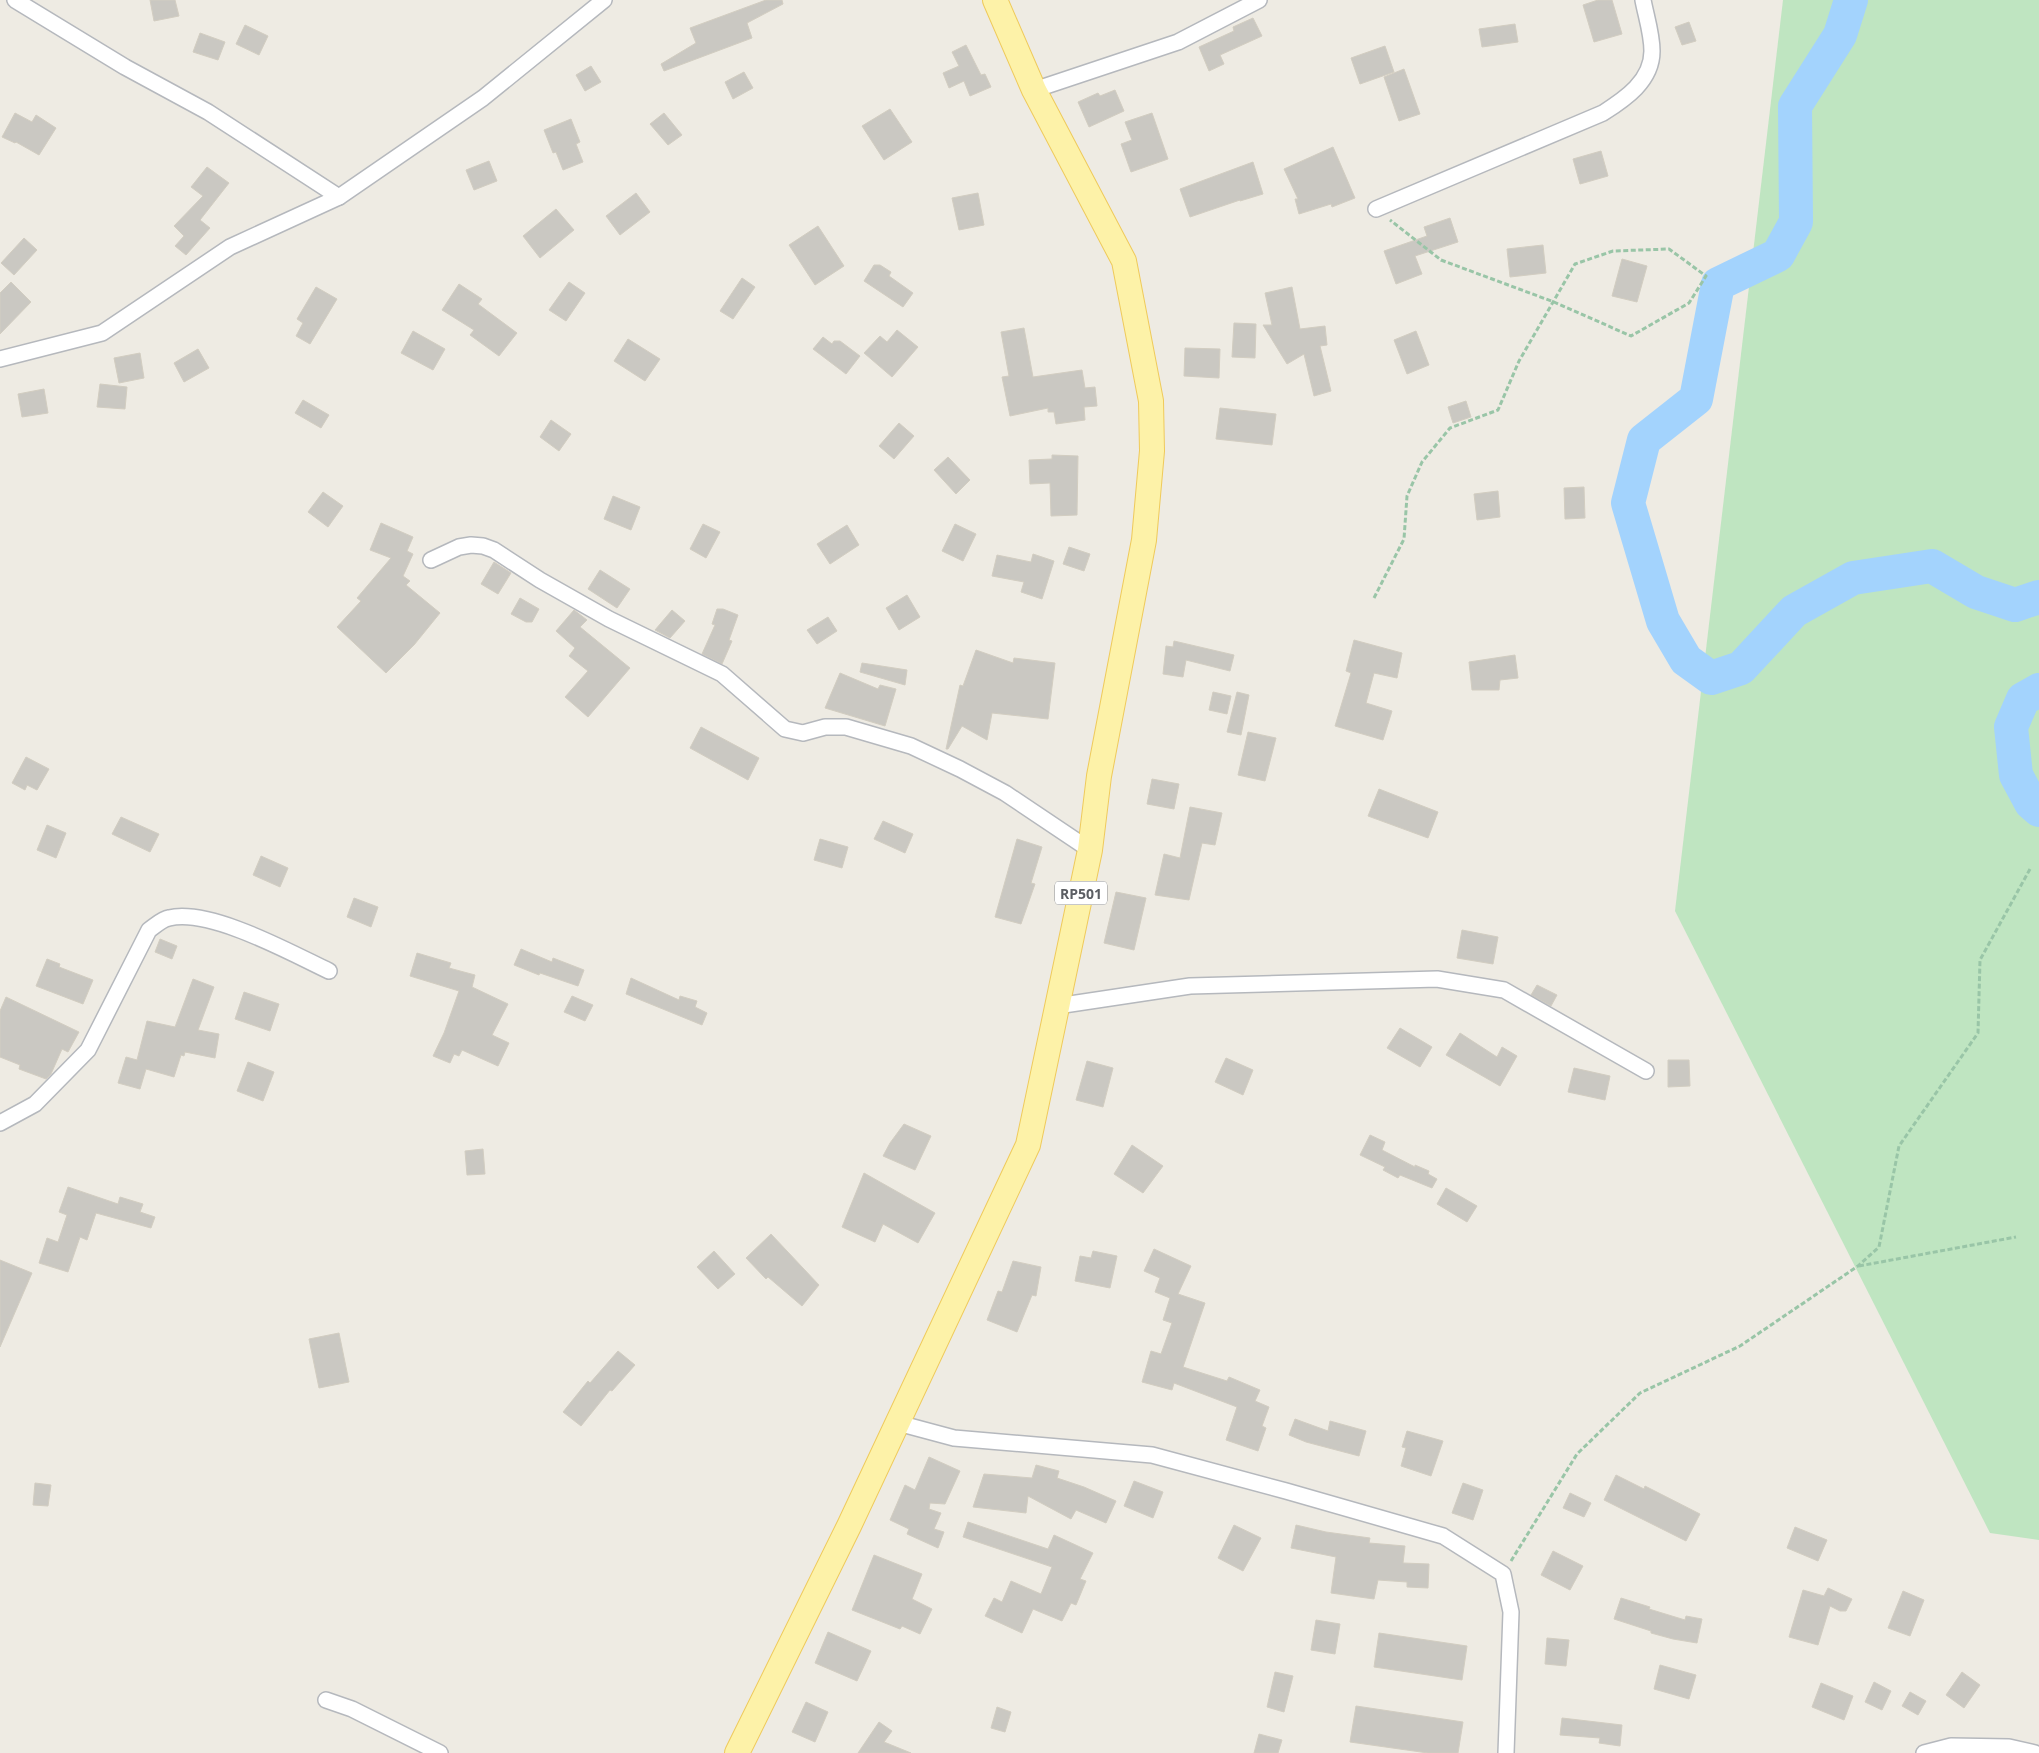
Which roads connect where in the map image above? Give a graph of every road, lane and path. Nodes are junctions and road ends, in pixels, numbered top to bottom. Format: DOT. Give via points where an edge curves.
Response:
graph roads {
  1 [pos="15,0"];
  2 [pos="604,0"];
  3 [pos="995,0"];
  4 [pos="1259,0"];
  5 [pos="1643,0"];
  6 [pos="1034,90"];
  7 [pos="339,197"];
  8 [pos="1376,209"];
  9 [pos="1554,302"];
  10 [pos="0,359"];
  11 [pos="431,560"];
  12 [pos="1374,598"];
  13 [pos="1090,850"];
  14 [pos="2030,869"];
  15 [pos="329,971"];
  16 [pos="1057,1006"];
  17 [pos="1646,1071"];
  18 [pos="0,1123"];
  19 [pos="2016,1237"];
  20 [pos="1858,1266"];
  21 [pos="898,1423"];
  22 [pos="1503,1574"];
  23 [pos="326,1700"];
  24 [pos="440,1753"];
  25 [pos="738,1753"];
  26 [pos="1506,1753"];
  27 [pos="1924,1753"];
  28 [pos="2035,1753"];
  1 -- 7 [label="street" via="125,67 208,112"];
  2 -- 7 [label="street" via="483,98"];
  3 -- 6 [label="main road, RP501"];
  4 -- 6 [label="street" via="1178,42"];
  5 -- 8 [label="street" via="1652,52 1646,75 1623,101 1603,113"];
  6 -- 13 [label="main road, RP501" via="1124,261 1151,401 1152,450 1144,540 1100,776"];
  7 -- 10 [label="street" via="230,247 102,334"];
  8 -- 9 [label="path" via="1441,260"];
  9 -- 9 [label="path" via="1631,336 1689,303 1706,276 1669,249 1614,251 1575,264"];
  9 -- 12 [label="path" via="1520,361 1498,410 1450,428 1422,462 1407,496 1404,539"];
  11 -- 13 [label="street" via="471,545 494,550 609,619 722,674 785,729 803,733 846,727 911,746 1005,792"];
  13 -- 16 [label="main road, RP501"];
  14 -- 20 [label="path" via="1980,960 1978,1033 1899,1146 1879,1247"];
  15 -- 18 [label="street" via="243,930 186,916 167,918 149,930 88,1050 35,1104"];
  16 -- 17 [label="street" via="1190,986 1437,980 1504,990"];
  16 -- 21 [label="main road, RP501" via="1028,1145"];
  19 -- 20 [label="path"];
  20 -- 22 [label="path" via="1740,1346 1640,1392 1577,1454"];
  21 -- 22 [label="street" via="954,1438 1152,1455 1443,1536"];
  21 -- 25 [label="main road, RP501"];
  22 -- 26 [label="street" via="1511,1612"];
  23 -- 24 [label="street" via="352,1709"];
  27 -- 28 [label="street" via="1951,1746 2008,1747"];
}
